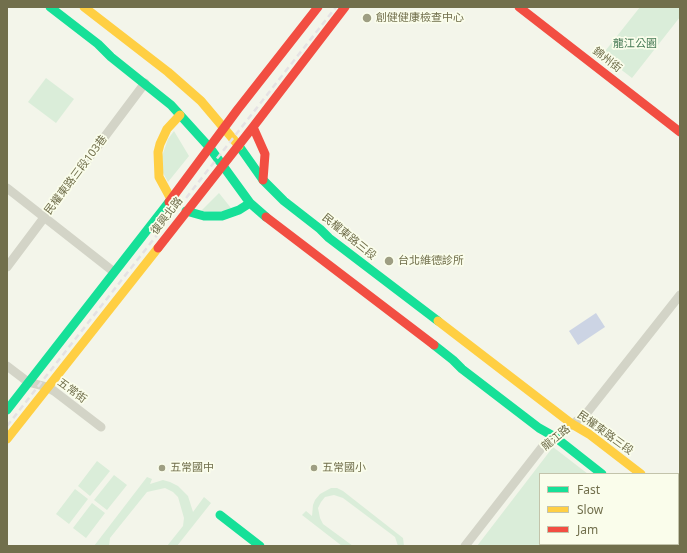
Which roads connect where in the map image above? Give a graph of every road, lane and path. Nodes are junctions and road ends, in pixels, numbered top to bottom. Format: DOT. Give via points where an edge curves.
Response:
graph roads {
  1 [pos="50,7"];
  2 [pos="84,7"];
  3 [pos="318,7"];
  4 [pos="345,7"];
  5 [pos="519,7"];
  6 [pos="145,83"];
  7 [pos="180,115"];
  8 [pos="224,127"];
  9 [pos="253,127"];
  10 [pos="680,132"];
  11 [pos="238,145"];
  12 [pos="210,148"];
  13 [pos="222,165"];
  14 [pos="263,180"];
  15 [pos="7,188"];
  16 [pos="171,199"];
  17 [pos="250,202"];
  18 [pos="186,211"];
  19 [pos="44,217"];
  20 [pos="7,267"];
  21 [pos="114,272"];
  22 [pos="680,295"];
  23 [pos="7,366"];
  24 [pos="28,382"];
  25 [pos="47,387"];
  26 [pos="7,410"];
  27 [pos="572,424"];
  28 [pos="101,427"];
  29 [pos="554,437"];
  30 [pos="7,439"];
  31 [pos="601,473"];
  32 [pos="641,473"];
  33 [pos="220,515"];
  34 [pos="260,546"];
  35 [pos="465,546"];
  1 -- 6 [label="main road"];
  2 -- 8 [label="main road, 民權東路三段" via="185,87"];
  3 -- 8 [label="main road, 復興北路"];
  4 -- 9 [label="main road, 復興北路"];
  5 -- 10 [label="main road, 錦州街"];
  6 -- 7 [label="main road"];
  6 -- 19 [label="street, 民權東路三段103巷"];
  7 -- 12 [label="main road"];
  7 -- 16 [label="main road" via="167,129 158,152 159,177"];
  8 -- 11 [label="main road, 民權東路三段"];
  8 -- 12 [label="main road, 復興北路"];
  9 -- 11 [label="main road, 復興北路"];
  9 -- 14 [label="main road" via="265,154"];
  11 -- 13 [label="main road, 復興北路"];
  11 -- 14 [label="main road, 民權東路三段"];
  12 -- 13 [label="main road"];
  12 -- 16 [label="main road, 復興北路"];
  13 -- 17 [label="main road"];
  13 -- 18 [label="main road, 復興北路"];
  14 -- 27 [label="main road, 民權東路三段" via="330,238"];
  15 -- 19 [label="street"];
  16 -- 21 [label="main road, 復興北路"];
  17 -- 18 [label="main road" via="239,210 222,216 204,216"];
  17 -- 29 [label="main road" via="468,374"];
  18 -- 25 [label="main road, 復興北路"];
  19 -- 20 [label="street, 民權東路三段103巷"];
  19 -- 21 [label="street"];
  21 -- 24 [label="main road, 復興北路"];
  22 -- 27 [label="street, 龍江路" via="586,414"];
  23 -- 24 [label="street, 五常街"];
  24 -- 25 [label="street, 五常街"];
  24 -- 26 [label="main road, 復興北路"];
  25 -- 28 [label="street, 五常街"];
  25 -- 30 [label="main road, 復興北路"];
  27 -- 29 [label="street, 龍江路"];
  27 -- 32 [label="main road, 民權東路三段"];
  29 -- 31 [label="main road"];
  29 -- 35 [label="street, 龍江路" via="543,446"];
  33 -- 34 [label="main road"];
}
